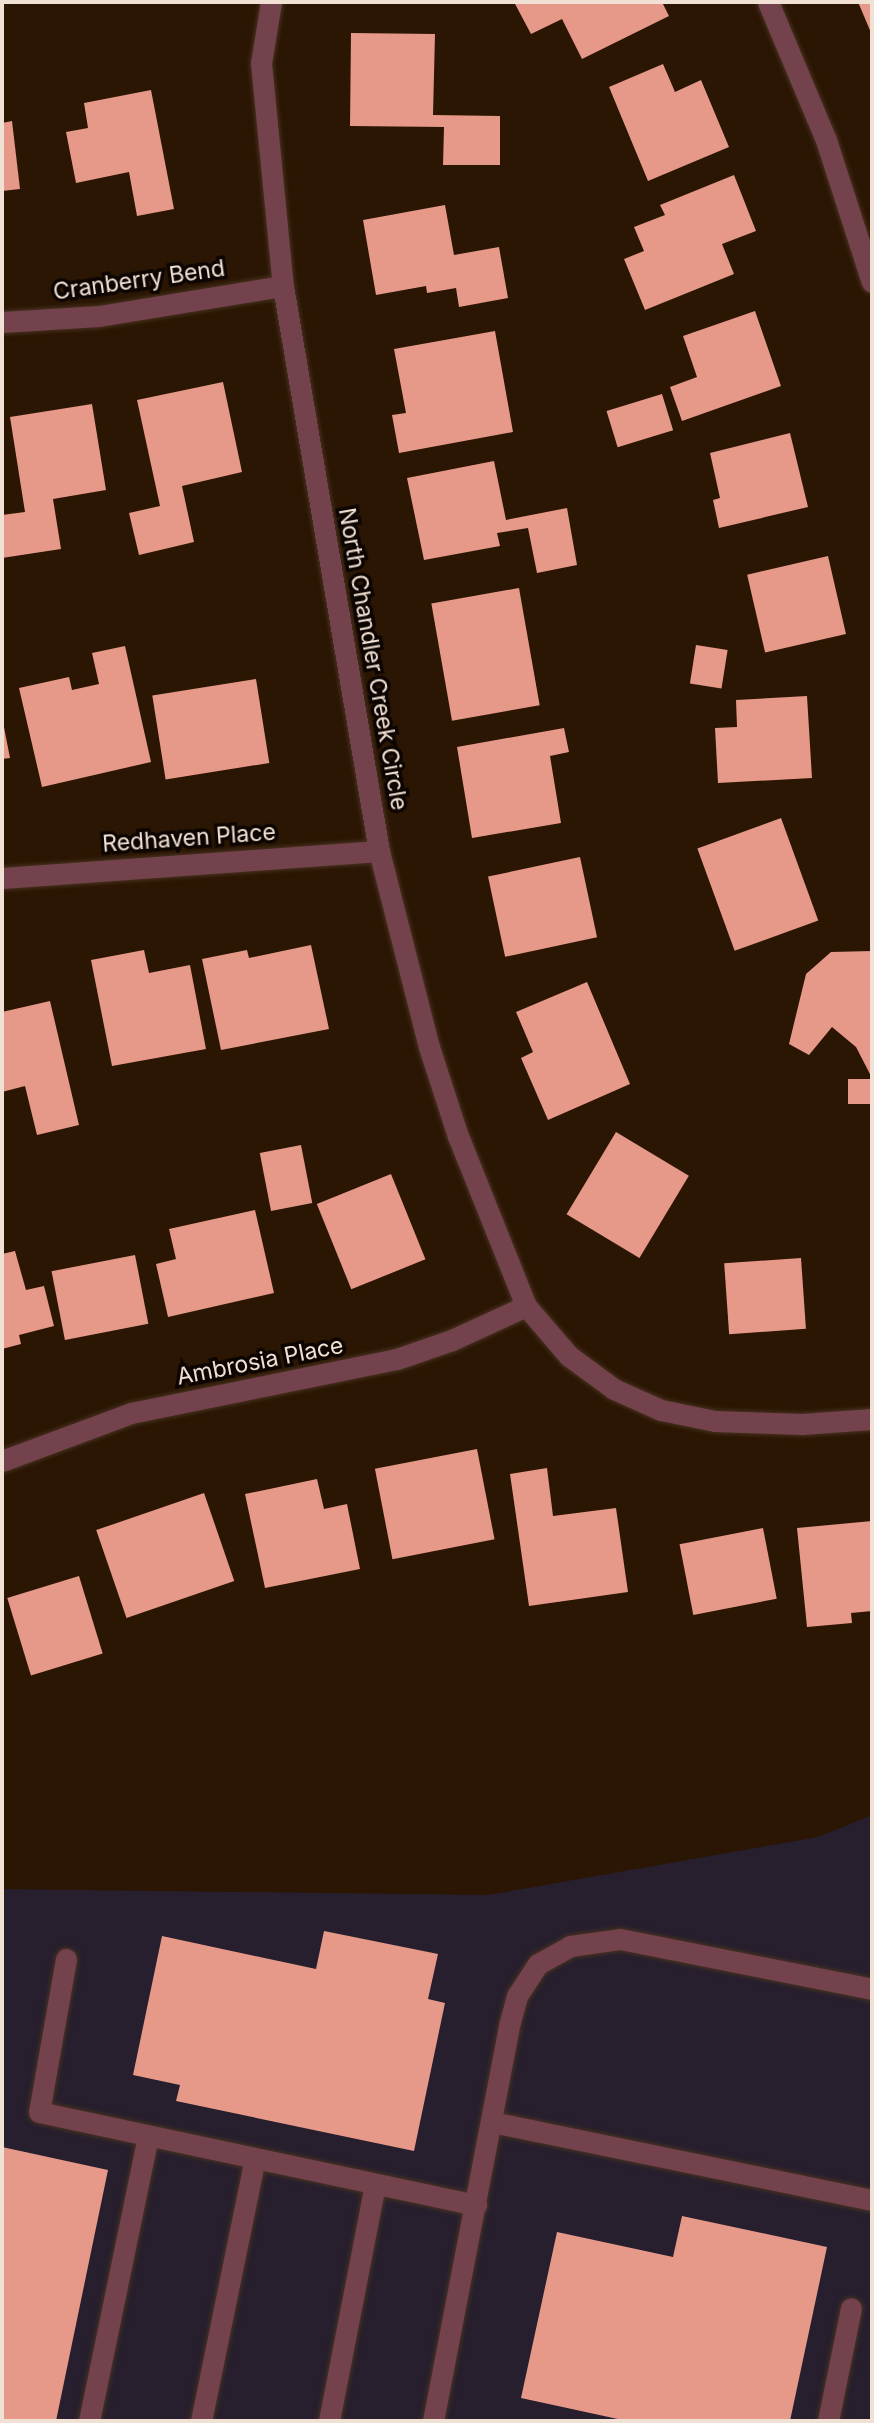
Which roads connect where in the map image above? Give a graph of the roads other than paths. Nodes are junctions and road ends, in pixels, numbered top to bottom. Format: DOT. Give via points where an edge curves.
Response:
graph roads {
  1 [pos="271,2"];
  2 [pos="768,2"];
  3 [pos="872,282"];
  4 [pos="283,286"];
  5 [pos="2,322"];
  6 [pos="379,851"];
  7 [pos="2,878"];
  8 [pos="526,1306"];
  9 [pos="872,1419"];
  10 [pos="2,1461"];
  11 [pos="66,1959"];
  12 [pos="872,1989"];
  13 [pos="492,2122"];
  14 [pos="148,2137"];
  15 [pos="255,2159"];
  16 [pos="375,2184"];
  17 [pos="872,2200"];
  18 [pos="476,2205"];
  19 [pos="851,2308"];
  20 [pos="89,2421"];
  21 [pos="201,2421"];
  22 [pos="330,2421"];
  23 [pos="433,2421"];
  24 [pos="828,2421"];
  1 -- 4 [label="street, North Chandler Creek Circle" via="261,63"];
  2 -- 3 [label="street" via="826,140"];
  4 -- 5 [label="street, Cranberry Bend" via="99,316"];
  4 -- 6 [label="street, North Chandler Creek Circle"];
  6 -- 7 [label="street, Redhaven Place"];
  6 -- 8 [label="street, North Chandler Creek Circle" via="429,1047 458,1136"];
  8 -- 9 [label="street, North Chandler Creek Circle" via="569,1356 614,1389 661,1410 716,1421"];
  8 -- 10 [label="street, Ambrosia Place" via="397,1359 131,1413"];
  11 -- 14 [label="street" via="39,2112"];
  12 -- 13 [label="street" via="636,1941 604,1938 570,1946 538,1964 517,1996"];
  13 -- 17 [label="street"];
  13 -- 18 [label="street"];
  14 -- 15 [label="street"];
  14 -- 20 [label="street"];
  15 -- 16 [label="street"];
  15 -- 21 [label="street"];
  16 -- 18 [label="street"];
  16 -- 22 [label="street"];
  18 -- 23 [label="street"];
  19 -- 24 [label="street"];
}
